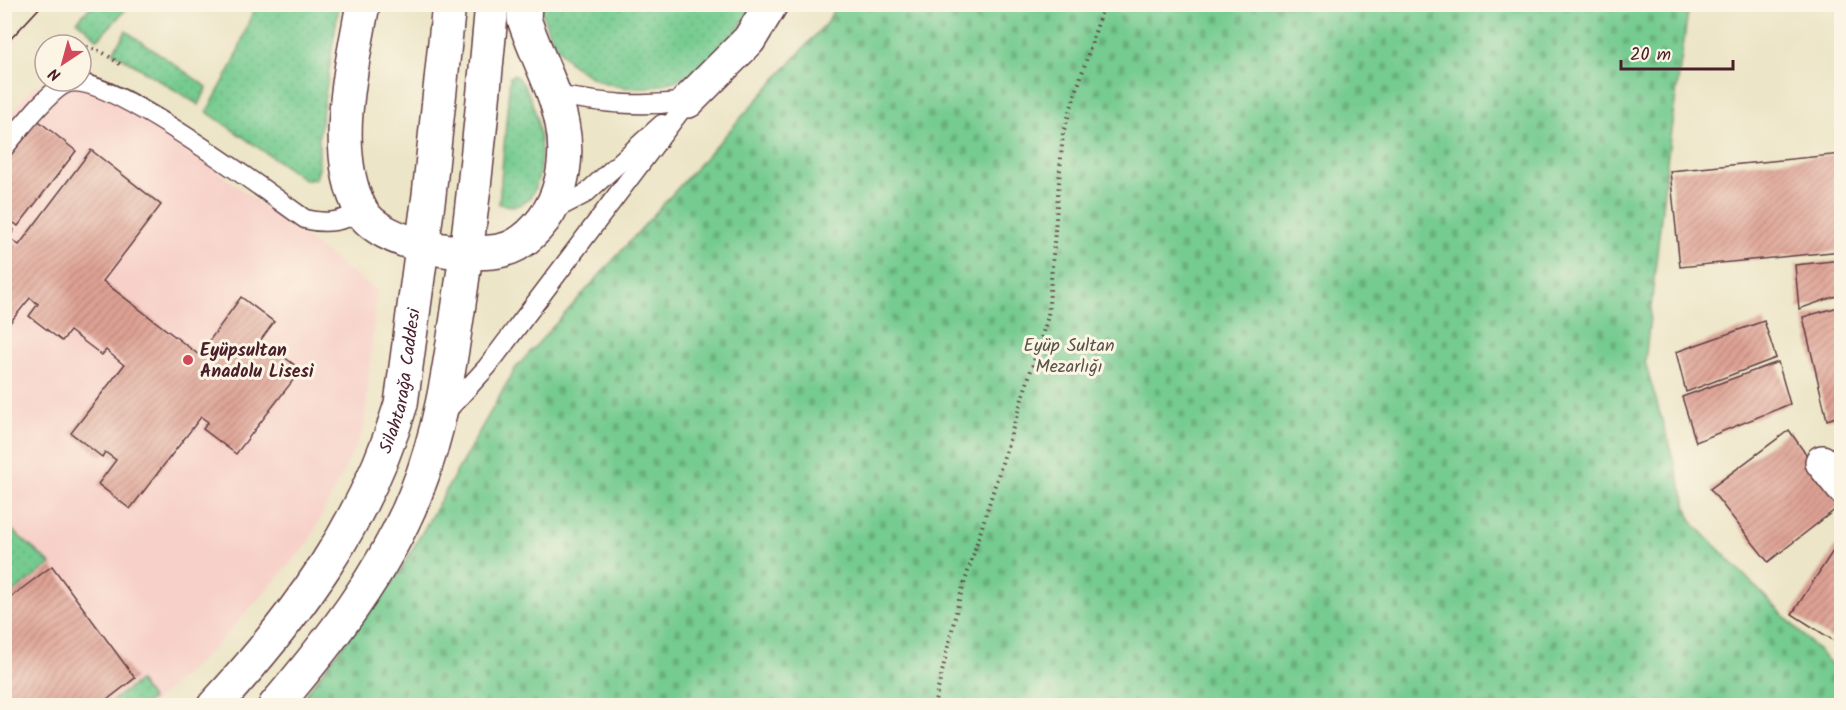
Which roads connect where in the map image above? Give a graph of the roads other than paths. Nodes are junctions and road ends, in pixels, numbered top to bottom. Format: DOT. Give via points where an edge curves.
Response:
graph roads {
  1 [pos="363,4"];
  2 [pos="449,4"];
  3 [pos="492,4"];
  4 [pos="525,4"];
  5 [pos="771,4"];
  6 [pos="555,95"];
  7 [pos="688,101"];
  8 [pos="4,148"];
  9 [pos="362,212"];
  10 [pos="547,214"];
  11 [pos="422,245"];
  12 [pos="467,251"];
  13 [pos="441,418"];
  14 [pos="214,705"];
  15 [pos="275,705"];
  1 -- 9 [label="main road" via="346,99 348,169"];
  2 -- 11 [label="main road, Silahtarağa Caddesi"];
  3 -- 12 [label="main road"];
  4 -- 6 [label="main road" via="524,19 535,54"];
  5 -- 7 [label="main road" via="749,40"];
  6 -- 7 [label="lane" via="649,106"];
  6 -- 10 [label="main road" via="564,122 564,160 558,192"];
  7 -- 10 [label="lane" via="585,194"];
  7 -- 13 [label="lane" via="488,367"];
  8 -- 9 [label="lane" via="42,103 64,84 79,83 118,98 181,133 305,219 330,223"];
  9 -- 11 [label="main road" via="391,236"];
  10 -- 12 [label="main road" via="518,244 504,250"];
  11 -- 12 [label="main road"];
  11 -- 14 [label="main road, Silahtarağa Caddesi" via="400,404 377,472 325,569 262,652"];
  12 -- 13 [label="main road"];
  13 -- 15 [label="main road" via="415,496 369,584"];
}
